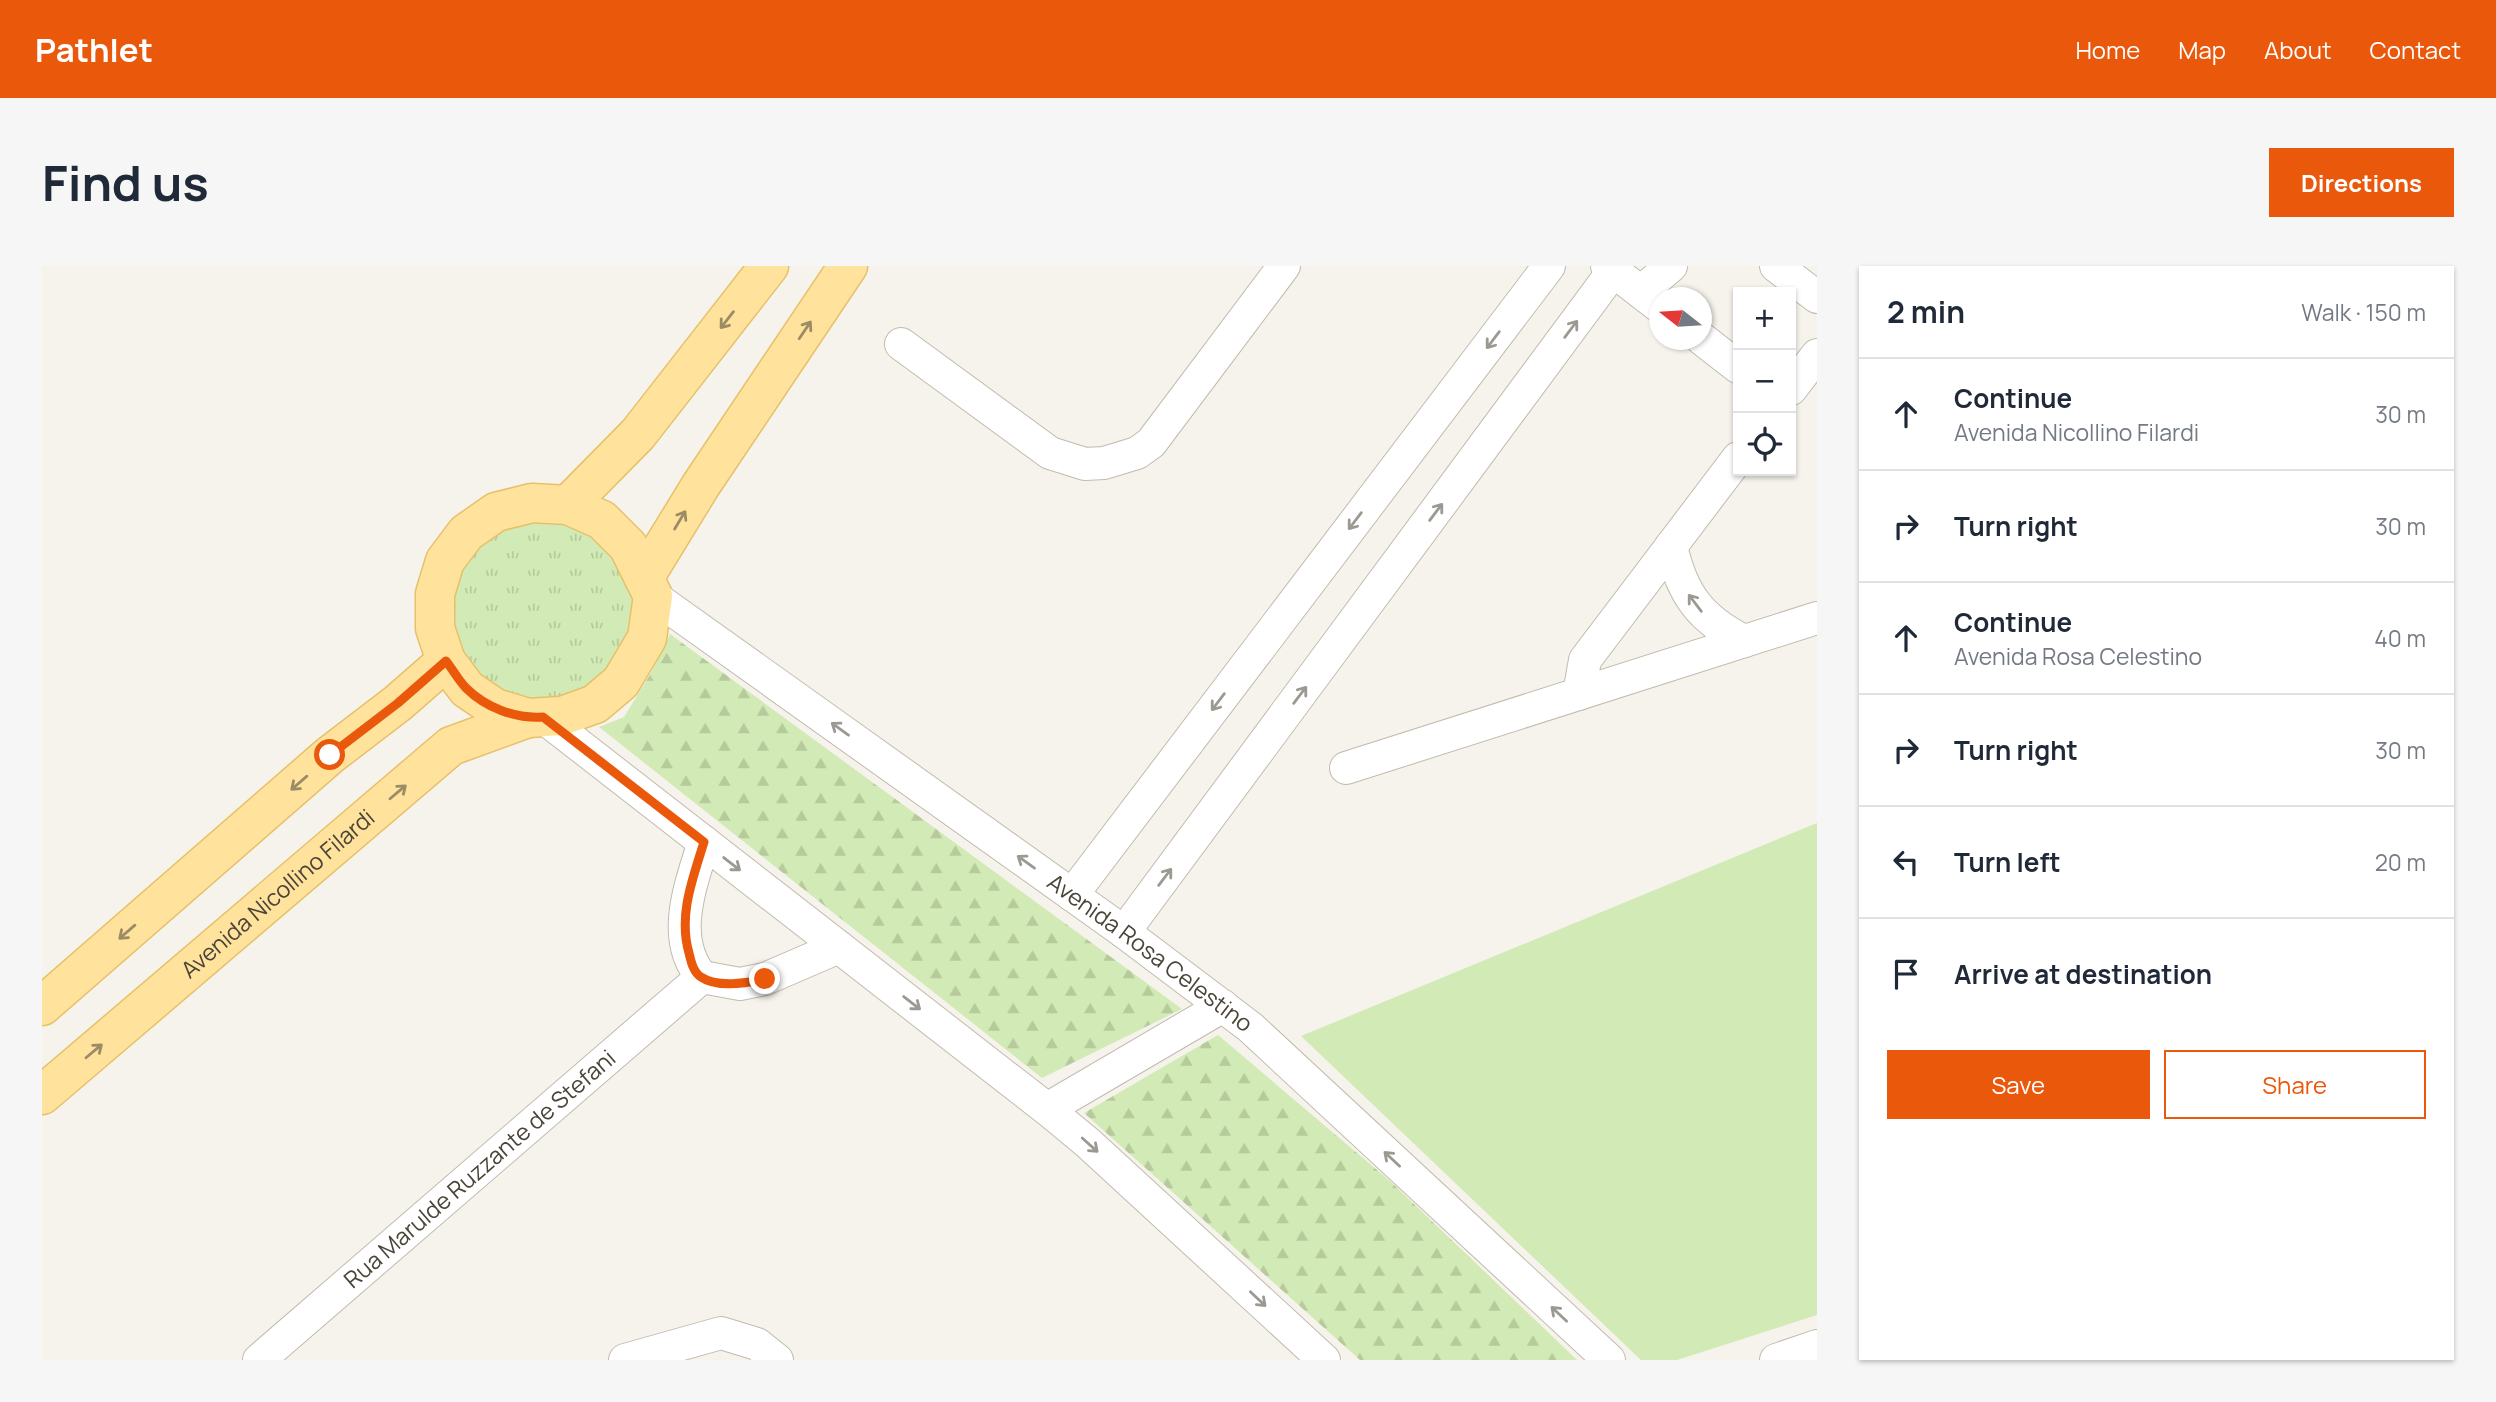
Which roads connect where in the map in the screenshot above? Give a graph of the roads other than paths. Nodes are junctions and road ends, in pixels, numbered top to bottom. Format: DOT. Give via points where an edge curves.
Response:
graph roads {
  1 [pos="769,266"];
  2 [pos="848,266"];
  3 [pos="1284,266"];
  4 [pos="1549,266"];
  5 [pos="1671,266"];
  6 [pos="1776,266"];
  7 [pos="1613,268"];
  8 [pos="1658,287"];
  9 [pos="1817,297"];
  10 [pos="1649,299"];
  11 [pos="901,344"];
  12 [pos="1712,347"];
  13 [pos="1817,355"];
  14 [pos="1733,364"];
  15 [pos="1796,382"];
  16 [pos="1733,465"];
  17 [pos="568,505"];
  18 [pos="1671,546"];
  19 [pos="649,587"];
  20 [pos="1817,618"];
  21 [pos="1744,641"];
  22 [pos="446,661"];
  23 [pos="1579,694"];
  24 [pos="536,718"];
  25 [pos="1346,768"];
  26 [pos="704,842"];
  27 [pos="1072,895"];
  28 [pos="1124,932"];
  29 [pos="839,947"];
  30 [pos="702,977"];
  31 [pos="42,1006"];
  32 [pos="1223,1006"];
  33 [pos="42,1095"];
  34 [pos="1047,1109"];
  35 [pos="1817,1346"];
  36 [pos="767,1352"];
  37 [pos="259,1360"];
  38 [pos="625,1360"];
  39 [pos="1324,1360"];
  40 [pos="1609,1360"];
  41 [pos="1776,1360"];
  1 -- 17 [label="main road, one-way" via="638,433"];
  19 -- 2 [label="main road, one-way" via="701,485"];
  3 -- 11 [label="street" via="1151,443 1104,463 1085,464 1050,453"];
  4 -- 27 [label="street, one-way"];
  5 -- 8 [label="street"];
  6 -- 9 [label="street"];
  7 -- 10 [label="street"];
  28 -- 7 [label="street, one-way"];
  12 -- 14 [label="street"];
  13 -- 15 [label="street"];
  16 -- 18 [label="street"];
  17 -- 19 [label="main road" via="601,520 628,546"];
  17 -- 22 [label="main road" via="531,503 496,512 466,533 445,561 435,594 435,628"];
  21 -- 18 [label="street, one-way" via="1725,632 1694,603 1683,586"];
  18 -- 23 [label="street" via="1584,660"];
  19 -- 24 [label="main road" via="647,638 621,682 595,704 562,716"];
  27 -- 19 [label="street, Avenida Rosa Celestino, one-way"];
  20 -- 21 [label="street"];
  21 -- 23 [label="street"];
  22 -- 24 [label="main road" via="467,689 495,708"];
  22 -- 31 [label="main road, one-way" via="330,755"];
  23 -- 25 [label="street"];
  24 -- 26 [label="street"];
  33 -- 24 [label="main road, Avenida Nicollino Filardi, one-way" via="451,746"];
  26 -- 29 [label="street, one-way"];
  26 -- 30 [label="street" via="688,895 685,939 693,967"];
  27 -- 28 [label="street, Avenida Rosa Celestino"];
  28 -- 32 [label="street, Avenida Rosa Celestino"];
  29 -- 30 [label="street" via="765,979 740,984"];
  29 -- 34 [label="street, one-way"];
  30 -- 37 [label="street, Rua Marulde Ruzzante de Stefani"];
  32 -- 34 [label="street"];
  40 -- 32 [label="street, Avenida Rosa Celestino, one-way"];
  34 -- 39 [label="street, one-way"];
  35 -- 41 [label="street"];
  36 -- 38 [label="street" via="720,1333"];
}
